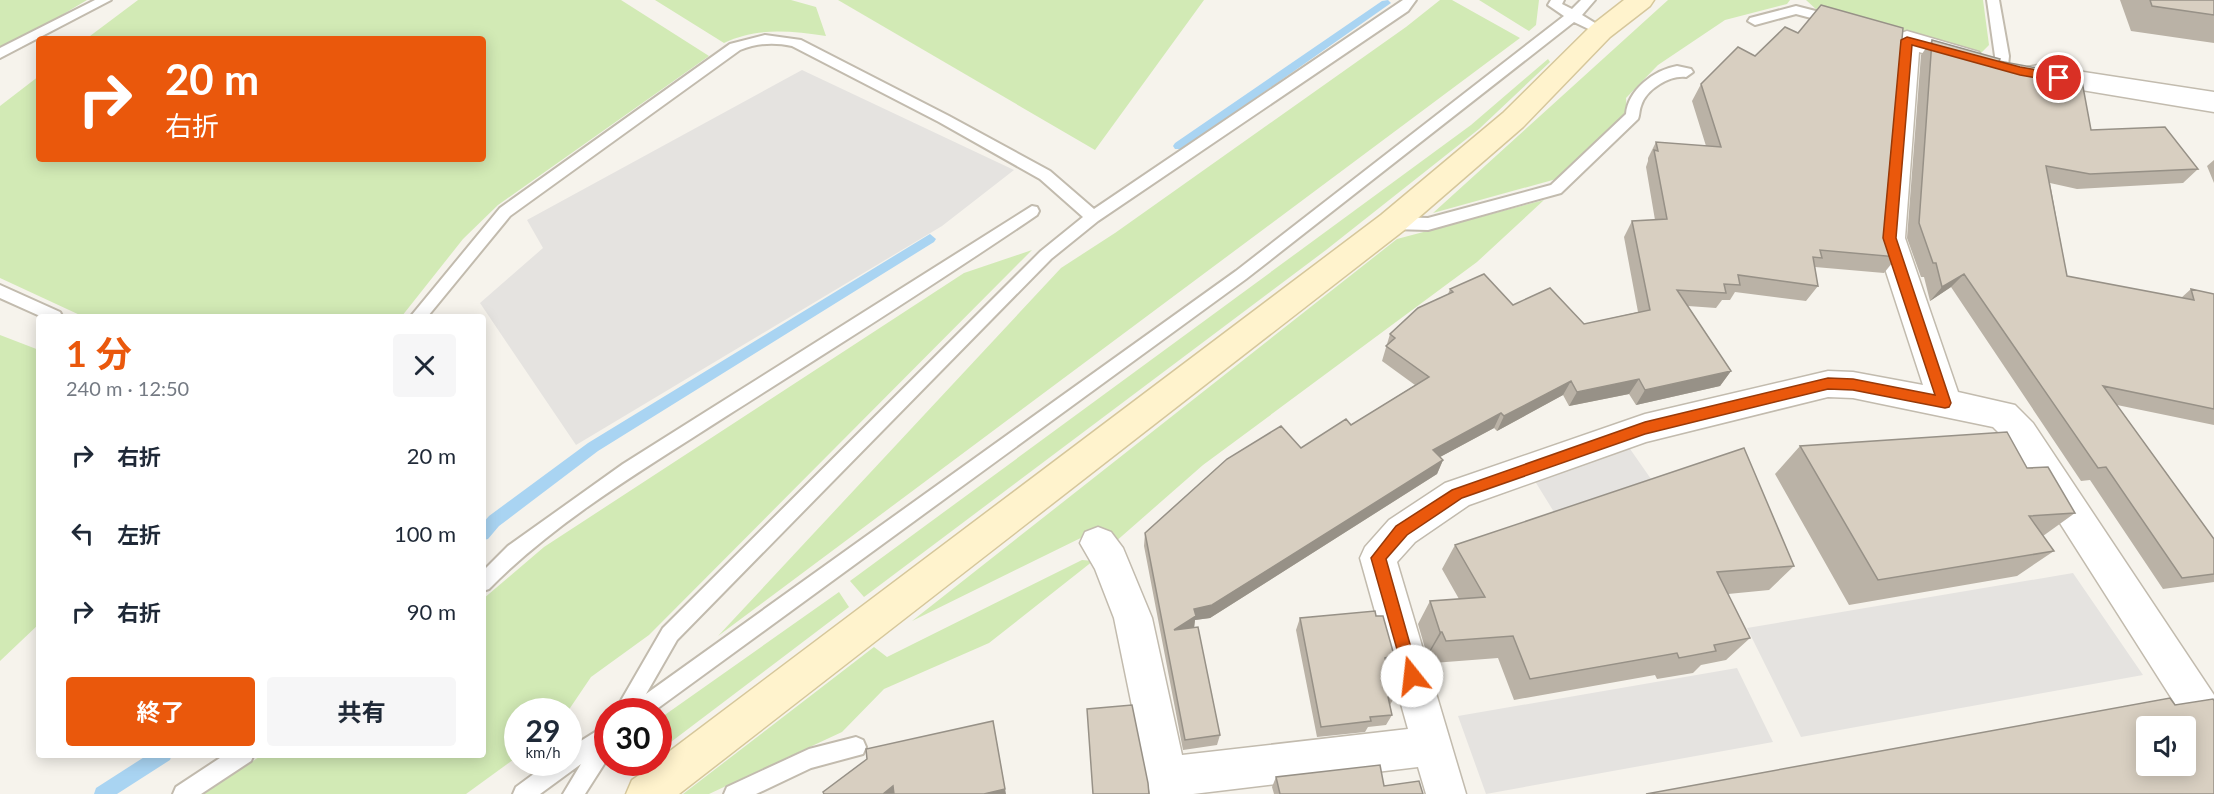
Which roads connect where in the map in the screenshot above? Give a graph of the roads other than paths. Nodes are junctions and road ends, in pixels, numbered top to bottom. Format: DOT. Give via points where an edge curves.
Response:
graph roads {
  1 [pos="105,0"];
  2 [pos="1410,0"];
  3 [pos="1558,0"];
  4 [pos="1589,0"];
  5 [pos="1641,0"];
  6 [pos="1993,0"];
  7 [pos="1755,21"];
  8 [pos="1587,23"];
  9 [pos="1852,25"];
  10 [pos="0,54"];
  11 [pos="2001,66"];
  12 [pos="1686,72"];
  13 [pos="2214,102"];
  14 [pos="1032,211"];
  15 [pos="1093,217"];
  16 [pos="1392,223"];
  17 [pos="0,291"];
  18 [pos="50,314"];
  19 [pos="421,314"];
  20 [pos="1945,403"];
  21 [pos="1098,543"];
  22 [pos="486,580"];
  23 [pos="633,698"];
  24 [pos="656,698"];
  25 [pos="2214,729"];
  26 [pos="1432,746"];
  27 [pos="856,747"];
  28 [pos="238,758"];
  29 [pos="594,762"];
  30 [pos="548,776"];
  31 [pos="1169,786"];
  32 [pos="183,794"];
  33 [pos="523,794"];
  34 [pos="573,794"];
  35 [pos="646,794"];
  36 [pos="734,794"];
  37 [pos="1446,794"];
  1 -- 10 [label="lane"];
  2 -- 15 [label="lane"];
  3 -- 8 [label="lane" via="1554,5"];
  4 -- 8 [label="lane"];
  5 -- 8 [label="street"];
  6 -- 11 [label="lane"];
  7 -- 9 [label="lane" via="1796,10"];
  8 -- 16 [label="street" via="1513,120"];
  8 -- 24 [label="lane"];
  11 -- 13 [label="street"];
  11 -- 20 [label="street" via="1901,39 1890,238"];
  12 -- 16 [label="lane" via="1663,73 1634,103 1634,116 1556,189 1428,224"];
  14 -- 22 [label="lane" via="629,469 514,552"];
  15 -- 19 [label="lane" via="1045,176 944,119 796,44 754,40 735,47 505,212"];
  15 -- 23 [label="lane" via="1046,255 670,634"];
  16 -- 35 [label="street"];
  17 -- 18 [label="lane"];
  20 -- 25 [label="street" via="2003,415 2022,433"];
  20 -- 26 [label="street" via="1853,385 1828,384 1645,428 1457,494 1402,531 1378,558"];
  21 -- 31 [label="street" via="1110,560 1133,618"];
  26 -- 31 [label="street"];
  26 -- 37 [label="street"];
  27 -- 36 [label="lane" via="809,759"];
  28 -- 32 [label="lane"];
  29 -- 34 [label="lane"];
  30 -- 33 [label="lane"];
}
